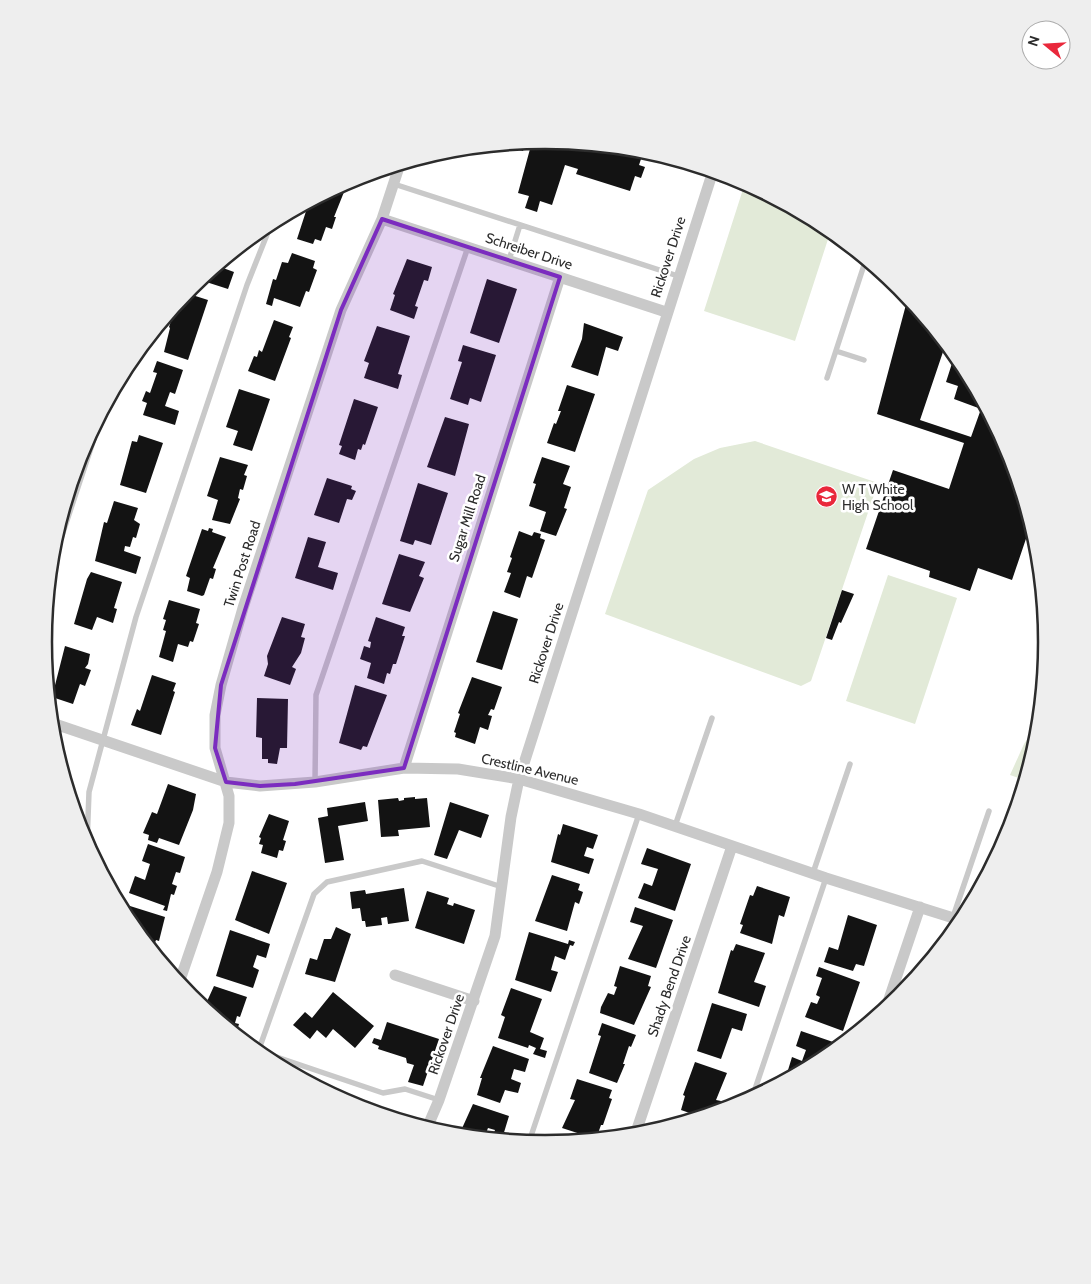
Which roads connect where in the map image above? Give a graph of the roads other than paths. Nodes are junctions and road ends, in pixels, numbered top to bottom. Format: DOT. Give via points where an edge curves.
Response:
graph roads {
  1 [pos="398,172"];
  2 [pos="710,177"];
  3 [pos="394,184"];
  4 [pos="382,219"];
  5 [pos="520,225"];
  6 [pos="267,236"];
  7 [pos="469,247"];
  8 [pos="509,260"];
  9 [pos="864,265"];
  10 [pos="678,276"];
  11 [pos="560,277"];
  12 [pos="666,312"];
  13 [pos="836,351"];
  14 [pos="864,360"];
  15 [pos="827,378"];
  16 [pos="712,718"];
  17 [pos="60,726"];
  18 [pos="102,740"];
  19 [pos="850,764"];
  20 [pos="404,768"];
  21 [pos="519,779"];
  22 [pos="226,782"];
  23 [pos="314,782"];
  24 [pos="989,811"];
  25 [pos="639,814"];
  26 [pos="88,825"];
  27 [pos="675,826"];
  28 [pos="732,846"];
  29 [pos="813,872"];
  30 [pos="826,878"];
  31 [pos="502,887"];
  32 [pos="962,905"];
  33 [pos="920,907"];
  34 [pos="954,918"];
  35 [pos="182,974"];
  36 [pos="395,975"];
  37 [pos="891,994"];
  38 [pos="474,1001"];
  39 [pos="261,1044"];
  40 [pos="287,1062"];
  41 [pos="755,1088"];
  42 [pos="439,1100"];
  43 [pos="430,1121"];
  44 [pos="638,1127"];
  45 [pos="531,1135"];
  1 -- 3 [label="street, Twin Post Road"];
  2 -- 10 [label="street, Rickover Drive"];
  3 -- 4 [label="street, Twin Post Road"];
  3 -- 5 [label="lane"];
  4 -- 7 [label="street, Schreiber Drive"];
  4 -- 22 [label="street, Twin Post Road" via="342,310 243,608 221,685 215,715 215,748"];
  5 -- 8 [label="lane"];
  5 -- 10 [label="lane"];
  6 -- 18 [label="lane" via="136,617"];
  7 -- 8 [label="street, Schreiber Drive"];
  7 -- 23 [label="lane" via="316,695"];
  8 -- 11 [label="street, Schreiber Drive"];
  9 -- 13 [label="lane"];
  10 -- 12 [label="street, Rickover Drive"];
  11 -- 12 [label="street, Schreiber Drive"];
  11 -- 20 [label="street, Sugar Mill Road"];
  12 -- 21 [label="street, Rickover Drive"];
  13 -- 14 [label="lane"];
  13 -- 15 [label="lane"];
  16 -- 27 [label="lane"];
  17 -- 18 [label="street, Crestline Avenue"];
  18 -- 22 [label="street, Crestline Avenue"];
  18 -- 26 [label="lane" via="89,792"];
  19 -- 29 [label="lane"];
  20 -- 21 [label="street, Crestline Avenue" via="458,769"];
  20 -- 23 [label="street, Crestline Avenue"];
  21 -- 25 [label="street, Crestline Avenue"];
  21 -- 31 [label="street, Rickover Drive"];
  22 -- 23 [label="street, Crestline Avenue" via="260,786"];
  22 -- 35 [label="street, Twin Post Road" via="229,796 226,842"];
  24 -- 32 [label="lane"];
  25 -- 27 [label="street, Crestline Avenue"];
  25 -- 45 [label="lane"];
  27 -- 28 [label="street, Crestline Avenue"];
  28 -- 29 [label="street, Crestline Avenue"];
  28 -- 44 [label="street, Shady Bend Drive"];
  29 -- 30 [label="street, Crestline Avenue"];
  30 -- 33 [label="street, Crestline Avenue"];
  30 -- 41 [label="lane"];
  31 -- 38 [label="street, Rickover Drive" via="495,936"];
  31 -- 39 [label="lane" via="422,861 328,882 314,894"];
  33 -- 34 [label="street, Crestline Avenue"];
  33 -- 37 [label="street"];
  36 -- 38 [label="street"];
  38 -- 42 [label="street, Rickover Drive"];
  40 -- 42 [label="lane" via="382,1093 405,1089"];
  42 -- 43 [label="street, Rickover Drive"];
}
